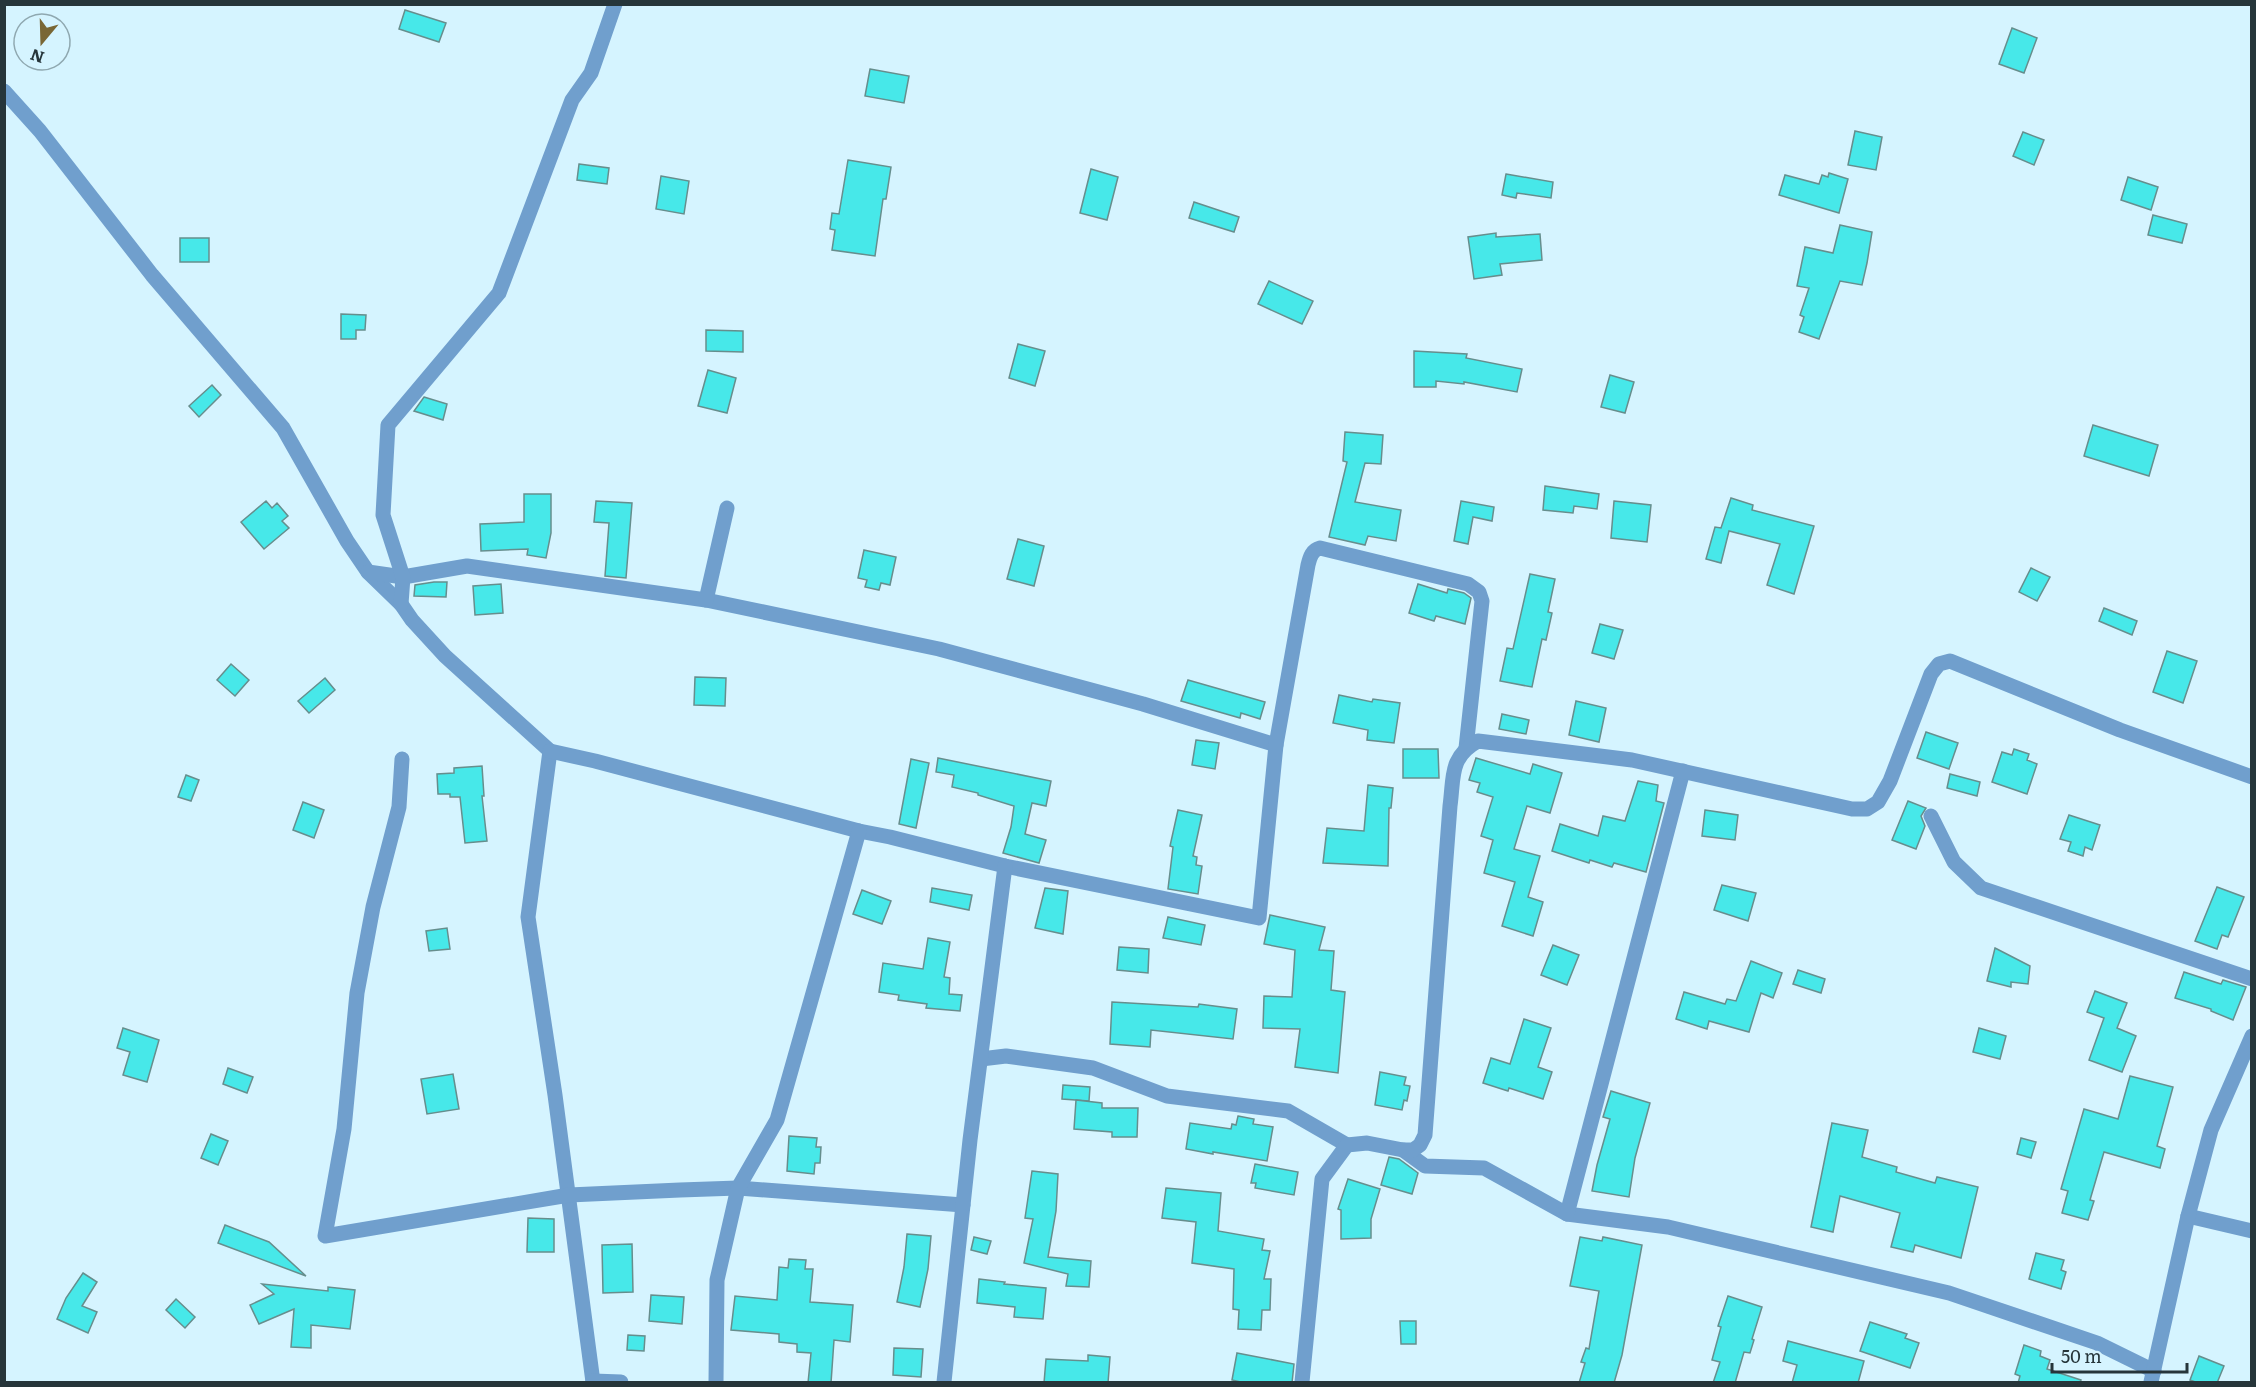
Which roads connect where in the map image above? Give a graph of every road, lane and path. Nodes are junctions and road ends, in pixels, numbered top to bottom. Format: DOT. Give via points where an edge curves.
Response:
graph roads {
  1 [pos="615,4"];
  2 [pos="4,91"];
  3 [pos="727,508"];
  4 [pos="368,572"];
  5 [pos="403,577"];
  6 [pos="706,600"];
  7 [pos="401,604"];
  8 [pos="1276,745"];
  9 [pos="1466,748"];
  10 [pos="550,751"];
  11 [pos="402,759"];
  12 [pos="1683,771"];
  13 [pos="2252,777"];
  14 [pos="1931,816"];
  15 [pos="859,831"];
  16 [pos="1005,866"];
  17 [pos="2252,979"];
  18 [pos="2252,1036"];
  19 [pos="981,1059"];
  20 [pos="1347,1145"];
  21 [pos="1403,1150"];
  22 [pos="738,1188"];
  23 [pos="568,1197"];
  24 [pos="963,1205"];
  25 [pos="1567,1214"];
  26 [pos="2187,1216"];
  27 [pos="2252,1231"];
  28 [pos="2152,1377"];
  29 [pos="593,1382"];
  30 [pos="621,1383"];
  31 [pos="716,1383"];
  32 [pos="944,1383"];
  33 [pos="1302,1383"];
  1 -- 5 [label="street" via="591,73 573,100 499,293 388,425 383,516"];
  2 -- 4 [label="street" via="152,275 283,428"];
  3 -- 6 [label="street"];
  4 -- 5 [label="street"];
  4 -- 7 [label="street"];
  5 -- 6 [label="street" via="467,566"];
  5 -- 7 [label="street"];
  6 -- 8 [label="street" via="939,649"];
  7 -- 10 [label="street" via="445,656"];
  8 -- 9 [label="street" via="1308,564 1315,549 1320,548 1468,584 1479,592 1482,601"];
  8 -- 16 [label="street" via="1259,918"];
  9 -- 12 [label="street" via="1478,741 1632,760"];
  9 -- 21 [label="street" via="1456,760 1450,806 1425,1135 1413,1150"];
  10 -- 15 [label="street"];
  10 -- 23 [label="street" via="528,916"];
  11 -- 23 [label="street" via="399,807 373,907 357,993 344,1129 325,1236"];
  12 -- 13 [label="street" via="1852,809 1867,809 1878,802 1890,781 1931,674 1939,664 1950,661 2120,730"];
  12 -- 25 [label="street"];
  14 -- 17 [label="street" via="1954,862 1980,888"];
  15 -- 16 [label="street"];
  15 -- 22 [label="street" via="777,1120"];
  16 -- 19 [label="street"];
  18 -- 26 [label="street" via="2211,1130"];
  19 -- 20 [label="street" via="1006,1056 1093,1068 1167,1096 1288,1111"];
  19 -- 24 [label="street"];
  20 -- 21 [label="street" via="1367,1143"];
  20 -- 33 [label="street" via="1322,1179"];
  21 -- 25 [label="street" via="1425,1166 1484,1168"];
  22 -- 23 [label="street"];
  22 -- 24 [label="street"];
  22 -- 31 [label="street" via="717,1280"];
  23 -- 29 [label="street"];
  24 -- 32 [label="street"];
  25 -- 28 [label="street" via="1668,1227 1949,1293 2097,1343"];
  26 -- 27 [label="street"];
  26 -- 28 [label="street"];
  29 -- 30 [label="street"];
}
